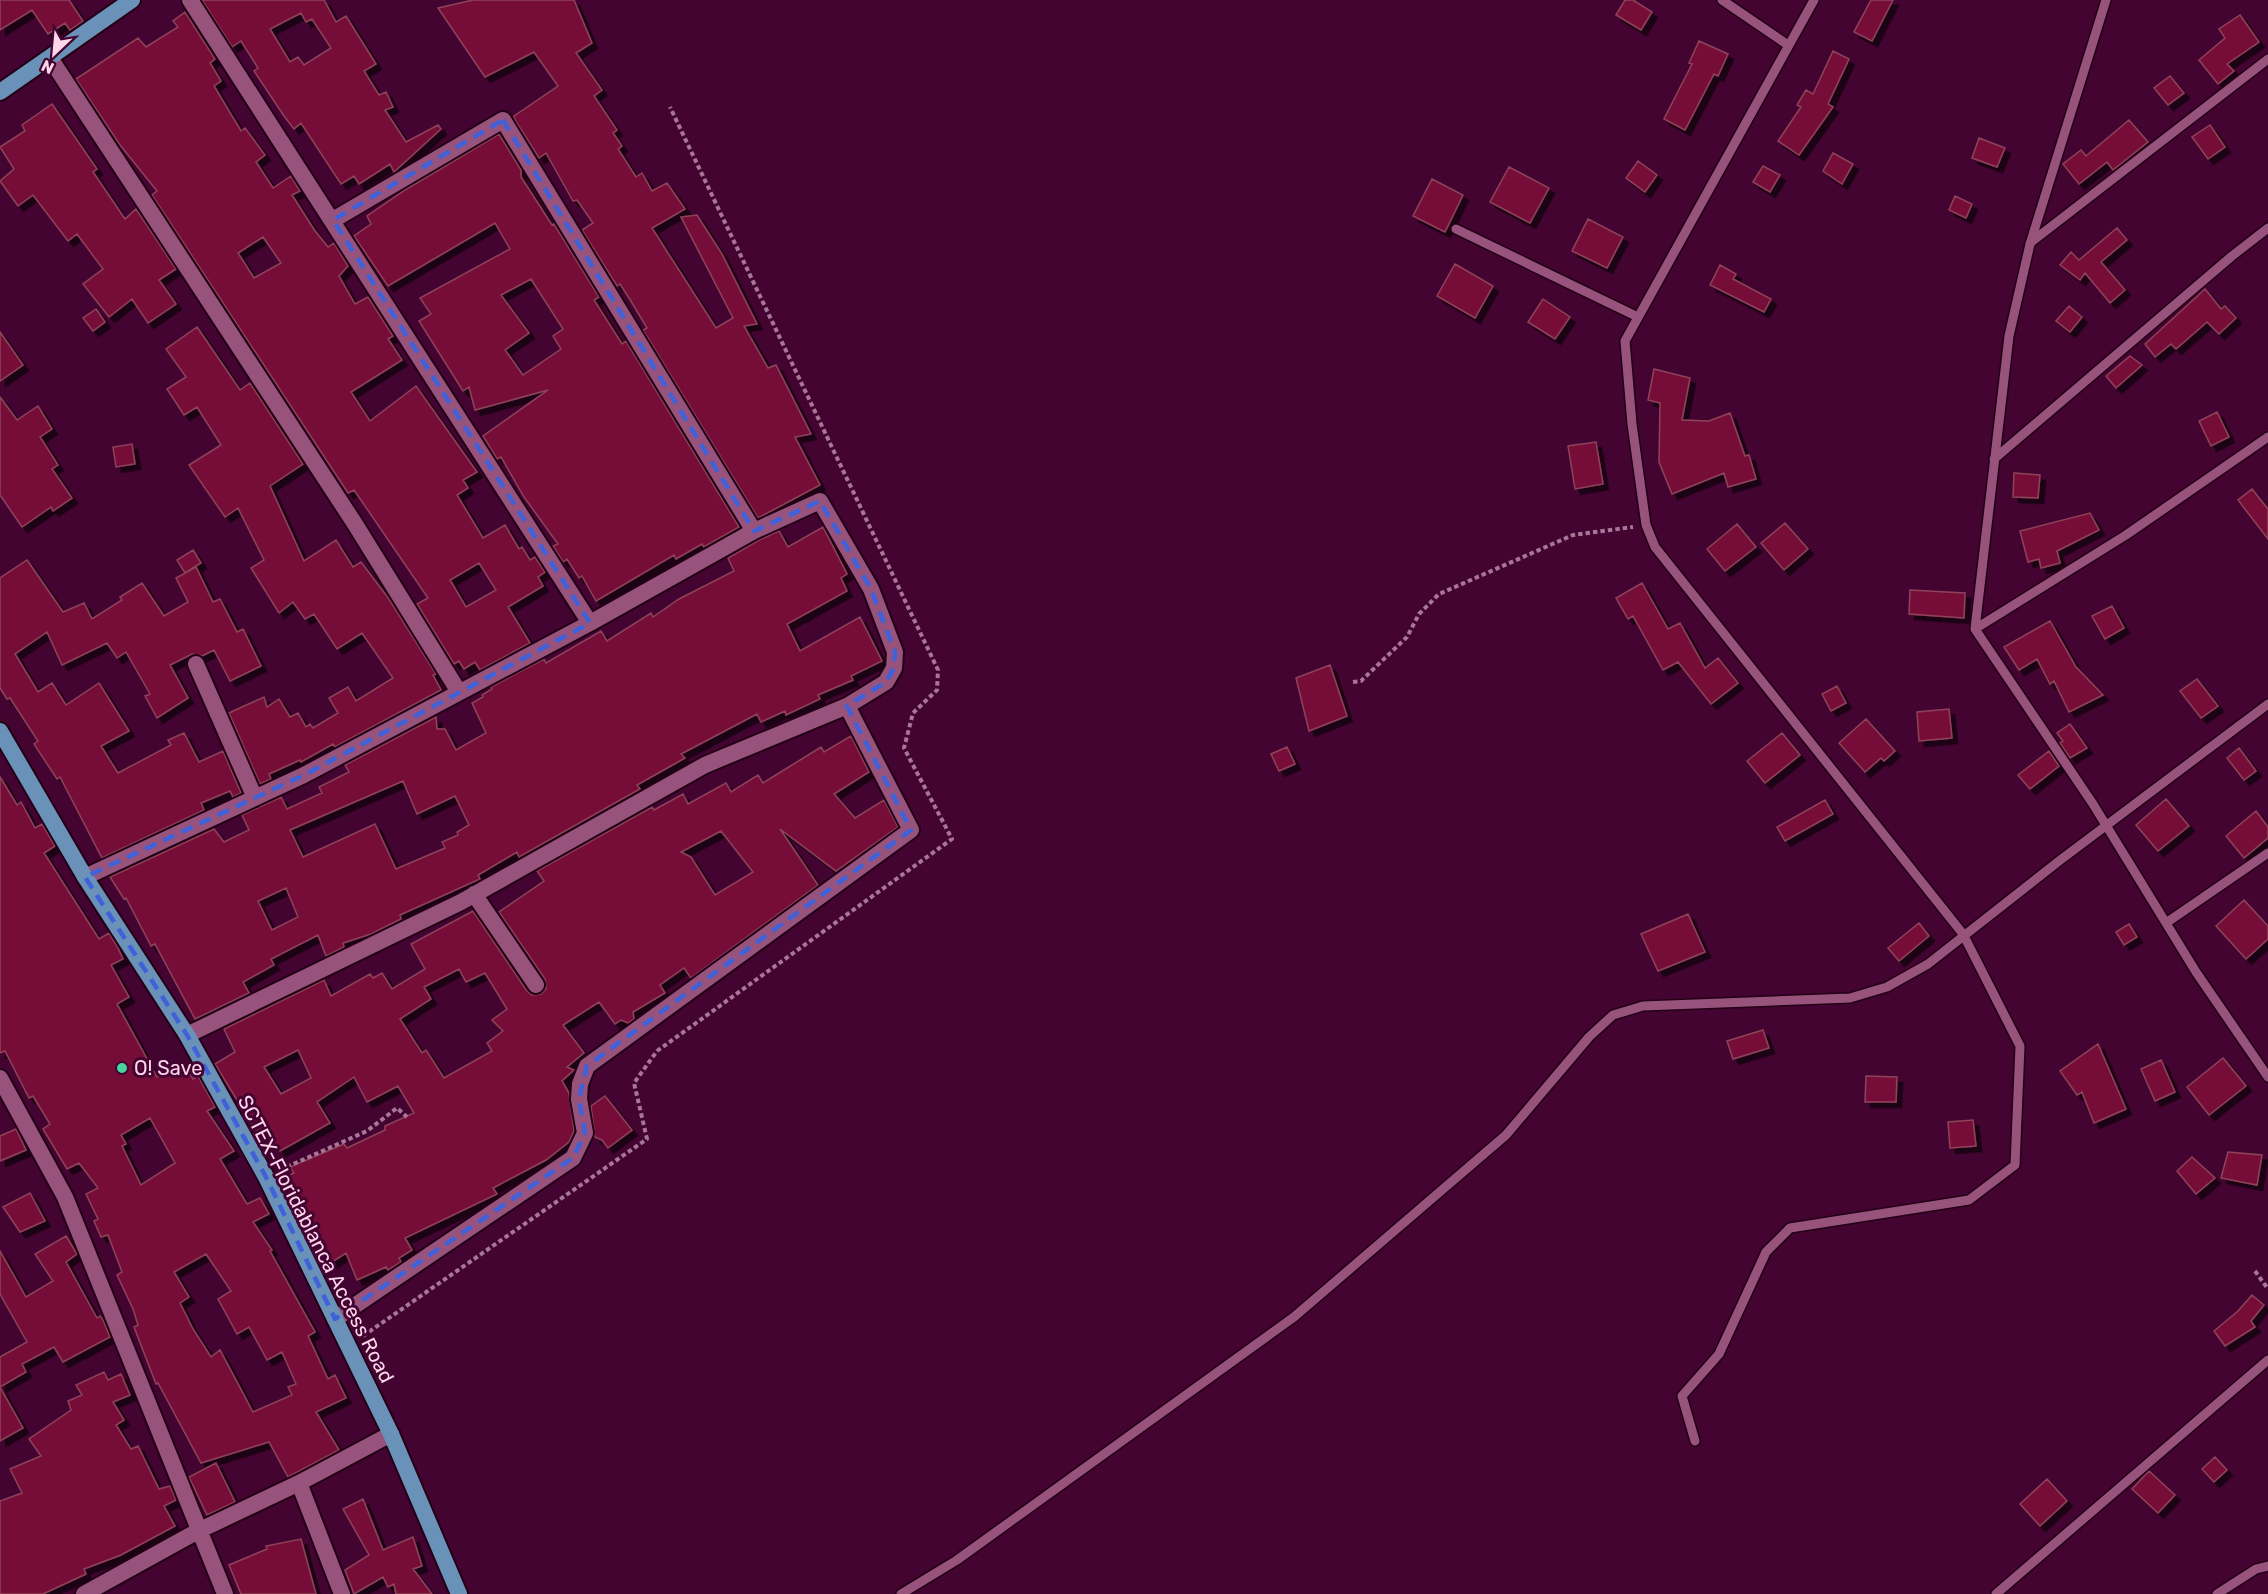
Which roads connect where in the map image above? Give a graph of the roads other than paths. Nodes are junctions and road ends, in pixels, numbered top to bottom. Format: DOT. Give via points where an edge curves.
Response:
graph roads {
  1 [pos="132,0"];
  2 [pos="190,0"];
  3 [pos="1722,0"];
  4 [pos="1814,0"];
  5 [pos="2106,0"];
  6 [pos="1788,45"];
  7 [pos="50,58"];
  8 [pos="2268,59"];
  9 [pos="0,92"];
  10 [pos="333,220"];
  11 [pos="2268,228"];
  12 [pos="1456,229"];
  13 [pos="2030,244"];
  14 [pos="1638,317"];
  15 [pos="2268,437"];
  16 [pos="1994,459"];
  17 [pos="754,531"];
  18 [pos="590,623"];
  19 [pos="1975,629"];
  20 [pos="196,664"];
  21 [pos="459,692"];
  22 [pos="2268,704"];
  23 [pos="847,706"];
  24 [pos="0,731"];
  25 [pos="255,798"];
  26 [pos="2106,826"];
  27 [pos="2268,853"];
  28 [pos="85,877"];
  29 [pos="474,894"];
  30 [pos="2166,923"];
  31 [pos="1963,934"];
  32 [pos="536,985"];
  33 [pos="187,1035"];
  34 [pos="2268,1077"];
  35 [pos="0,1078"];
  36 [pos="335,1319"];
  37 [pos="2268,1360"];
  38 [pos="391,1434"];
  39 [pos="1695,1441"];
  40 [pos="299,1483"];
  41 [pos="198,1531"];
  42 [pos="2268,1566"];
  43 [pos="102,1590"];
  44 [pos="84,1594"];
  45 [pos="225,1594"];
  46 [pos="342,1594"];
  47 [pos="459,1594"];
  48 [pos="901,1594"];
  49 [pos="1996,1594"];
  50 [pos="2217,1594"];
  1 -- 7 [label="main road"];
  2 -- 10 [label="street"];
  3 -- 6 [label="lane"];
  4 -- 6 [label="lane"];
  5 -- 13 [label="lane"];
  6 -- 14 [label="lane"];
  7 -- 9 [label="main road"];
  7 -- 21 [label="street" via="355,524"];
  8 -- 13 [label="lane"];
  10 -- 17 [label="street" via="503,120"];
  10 -- 18 [label="street"];
  11 -- 16 [label="lane"];
  12 -- 14 [label="lane"];
  13 -- 16 [label="lane" via="2009,336"];
  14 -- 31 [label="lane" via="1625,341 1646,525 1655,547"];
  15 -- 19 [label="lane" via="2126,535"];
  16 -- 19 [label="lane"];
  17 -- 18 [label="street"];
  17 -- 23 [label="street" via="819,501 871,589 895,652 894,668 886,682"];
  18 -- 21 [label="street"];
  19 -- 26 [label="lane"];
  20 -- 25 [label="street"];
  21 -- 25 [label="street"];
  22 -- 26 [label="lane"];
  23 -- 29 [label="street" via="705,765"];
  23 -- 36 [label="street" via="912,830 587,1066 579,1099 585,1133 573,1158"];
  24 -- 28 [label="main road, SCTEX-Floridablanca Access Road"];
  25 -- 28 [label="street"];
  26 -- 30 [label="lane"];
  26 -- 31 [label="lane"];
  27 -- 30 [label="lane"];
  28 -- 33 [label="main road, SCTEX-Floridablanca Access Road"];
  29 -- 32 [label="street"];
  29 -- 33 [label="street"];
  30 -- 34 [label="lane"];
  31 -- 39 [label="lane" via="2020,1046 2015,1164 1969,1200 1790,1228 1766,1252 1719,1354 1682,1396"];
  31 -- 48 [label="lane" via="1928,964 1887,987 1850,998 1643,1006 1612,1015 1506,1135 1294,1317 957,1560"];
  33 -- 36 [label="main road, SCTEX-Floridablanca Access Road" via="266,1177"];
  35 -- 41 [label="street" via="65,1197"];
  36 -- 38 [label="main road, SCTEX-Floridablanca Access Road"];
  37 -- 49 [label="lane"];
  38 -- 40 [label="street"];
  38 -- 47 [label="main road, SCTEX-Floridablanca Access Road"];
  40 -- 41 [label="street"];
  40 -- 46 [label="street"];
  41 -- 43 [label="street"];
  41 -- 45 [label="street"];
  42 -- 50 [label="lane" via="2256,1569"];
  43 -- 44 [label="street"];
}
